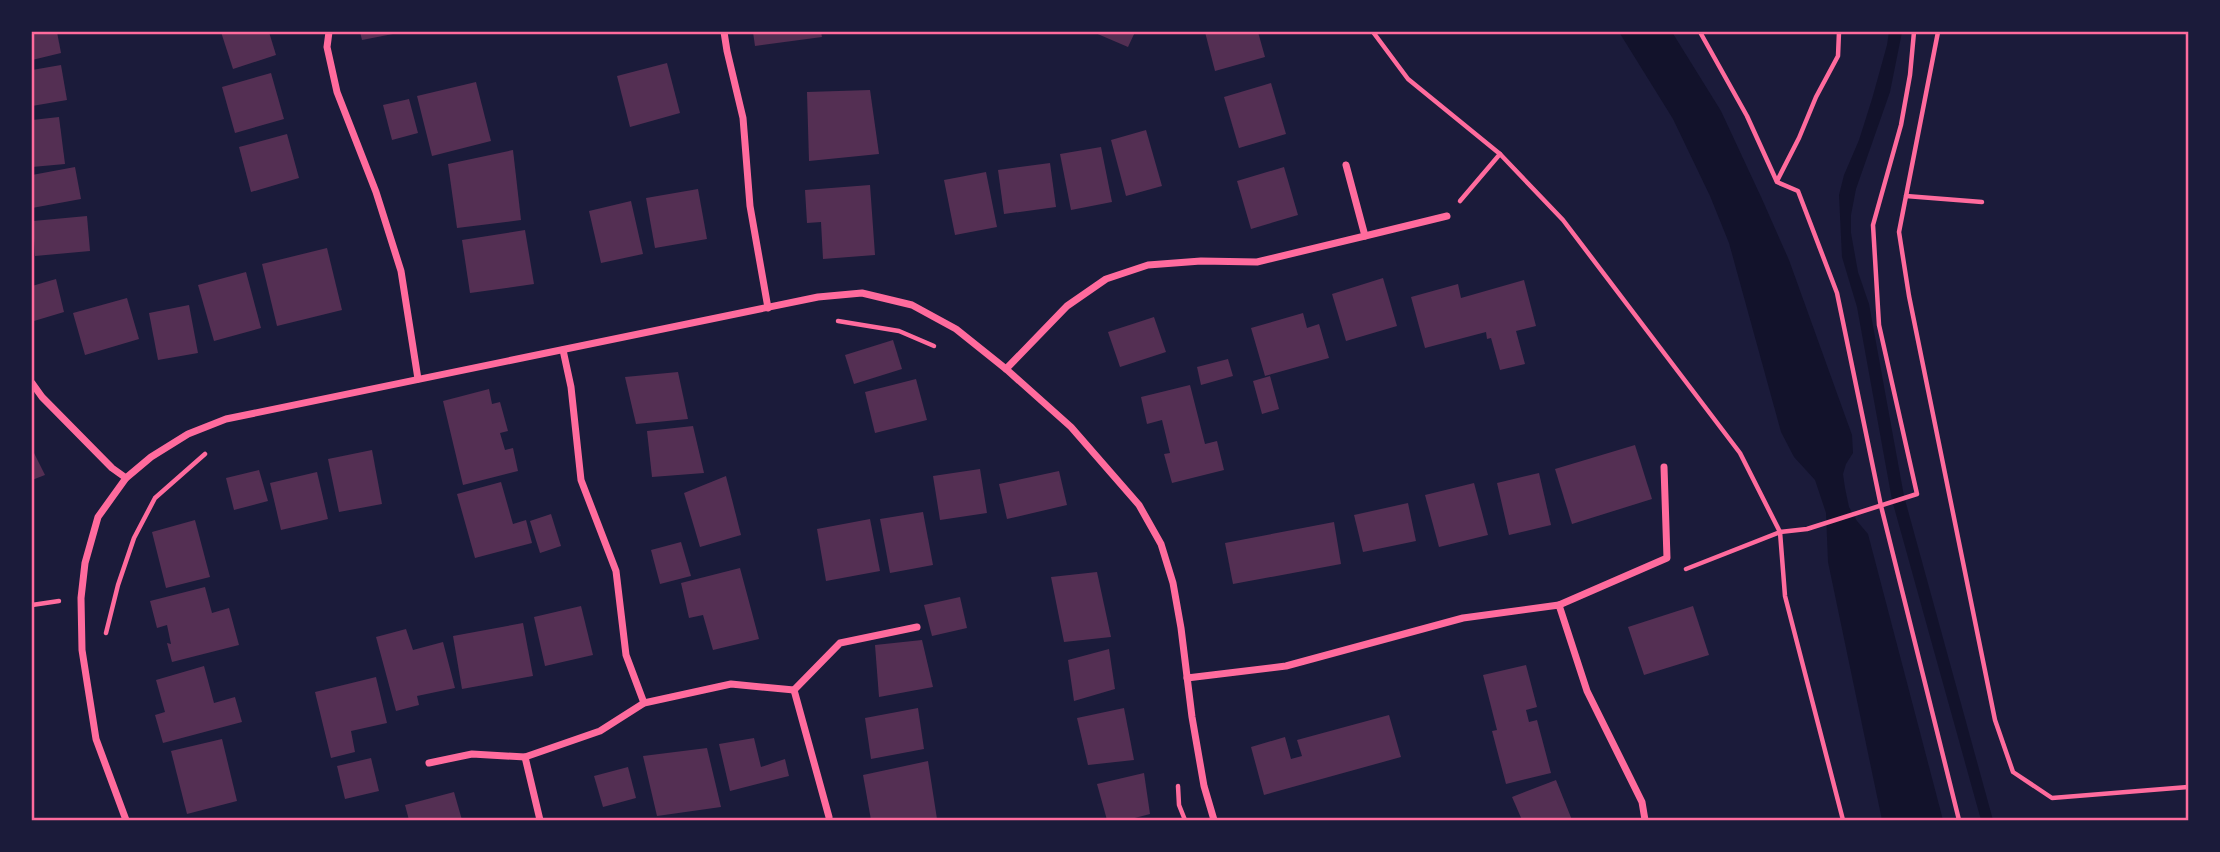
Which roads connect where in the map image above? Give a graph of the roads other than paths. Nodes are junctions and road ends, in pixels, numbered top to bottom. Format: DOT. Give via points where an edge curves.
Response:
graph roads {
  1 [pos="329,32"];
  2 [pos="724,32"];
  3 [pos="1346,164"];
  4 [pos="1447,216"];
  5 [pos="1365,236"];
  6 [pos="768,308"];
  7 [pos="562,350"];
  8 [pos="1006,369"];
  9 [pos="418,379"];
  10 [pos="32,383"];
  11 [pos="1664,467"];
  12 [pos="126,478"];
  13 [pos="1559,605"];
  14 [pos="917,627"];
  15 [pos="1187,678"];
  16 [pos="794,691"];
  17 [pos="644,703"];
  18 [pos="525,757"];
  19 [pos="429,763"];
  20 [pos="830,817"];
  21 [pos="126,821"];
  22 [pos="540,821"];
  23 [pos="1214,821"];
  24 [pos="1645,821"];
  1 -- 9 [label="street" via="327,47 337,92 401,271"];
  2 -- 6 [label="street" via="743,118 750,206"];
  3 -- 5 [label="street"];
  4 -- 5 [label="street"];
  5 -- 8 [label="street" via="1257,262 1148,265 1105,279 1067,306"];
  6 -- 7 [label="street"];
  6 -- 8 [label="street" via="862,293 912,305 956,329"];
  7 -- 9 [label="street"];
  7 -- 17 [label="street" via="572,387 581,480 616,571 626,655"];
  8 -- 15 [label="street" via="1071,427 1139,505 1161,544 1173,583"];
  9 -- 12 [label="street" via="226,419 188,434"];
  10 -- 12 [label="street"];
  11 -- 13 [label="street" via="1667,558"];
  12 -- 21 [label="street" via="98,517 81,598 82,650 96,739"];
  13 -- 15 [label="street" via="1463,618 1286,666"];
  13 -- 24 [label="street" via="1587,691 1642,802"];
  14 -- 16 [label="street" via="840,643"];
  15 -- 23 [label="street"];
  16 -- 17 [label="street" via="731,684"];
  16 -- 20 [label="street"];
  17 -- 18 [label="street" via="600,731"];
  18 -- 19 [label="street" via="472,754"];
  18 -- 22 [label="street"];
}
